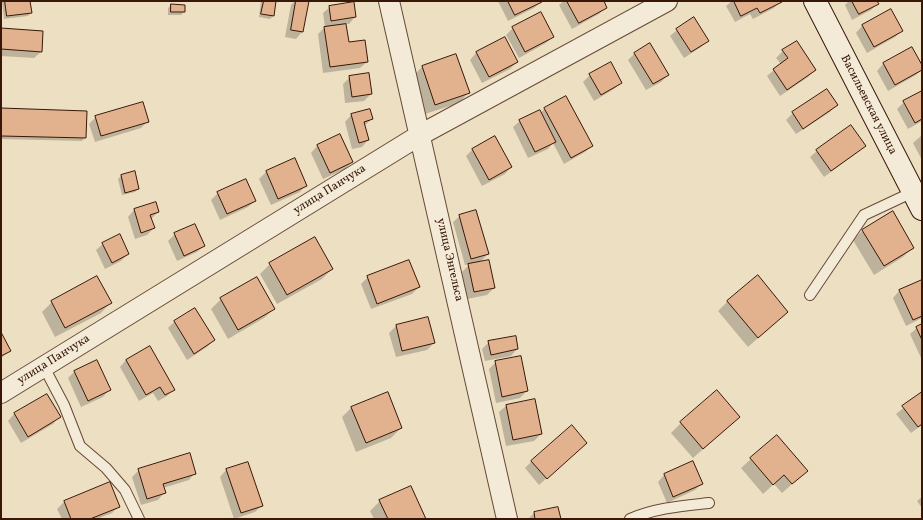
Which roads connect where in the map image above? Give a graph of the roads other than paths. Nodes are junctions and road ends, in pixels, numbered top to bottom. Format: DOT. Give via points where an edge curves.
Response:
graph roads {
  1 [pos="389,1"];
  2 [pos="667,1"];
  3 [pos="815,1"];
  4 [pos="420,135"];
  5 [pos="917,200"];
  6 [pos="810,295"];
  7 [pos="44,367"];
  8 [pos="1,393"];
  9 [pos="709,503"];
  10 [pos="139,519"];
  11 [pos="507,519"];
  12 [pos="630,519"];
  1 -- 4 [label="street, улица Энгельса"];
  2 -- 4 [label="street, улица Панчука"];
  3 -- 5 [label="main road, Васильевская улица"];
  4 -- 7 [label="street, улица Панчука"];
  4 -- 11 [label="street, улица Энгельса"];
  5 -- 6 [label="lane" via="864,215"];
  7 -- 8 [label="street, улица Панчука"];
  7 -- 10 [label="lane" via="64,405 80,446 106,468 125,490"];
  9 -- 12 [label="lane" via="663,509"];
}
